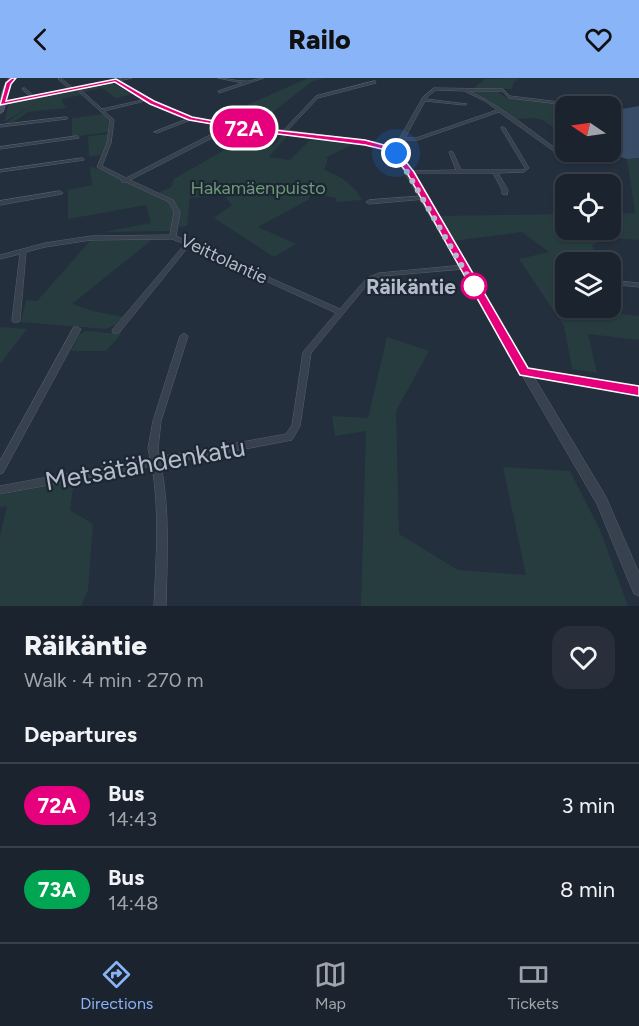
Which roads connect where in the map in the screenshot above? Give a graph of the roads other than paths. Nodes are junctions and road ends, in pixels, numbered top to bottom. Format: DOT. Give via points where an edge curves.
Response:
graph roads {
  1 [pos="13,78"];
  2 [pos="130,78"];
  3 [pos="220,78"];
  4 [pos="262,78"];
  5 [pos="60,79"];
  6 [pos="114,79"];
  7 [pos="375,82"];
  8 [pos="247,83"];
  9 [pos="24,89"];
  10 [pos="75,89"];
  11 [pos="465,91"];
  12 [pos="219,92"];
  13 [pos="34,98"];
  14 [pos="147,100"];
  15 [pos="424,100"];
  16 [pos="555,102"];
  17 [pos="2,104"];
  18 [pos="465,104"];
  19 [pos="101,110"];
  20 [pos="500,110"];
  21 [pos="0,111"];
  22 [pos="66,118"];
  23 [pos="191,119"];
  24 [pos="227,125"];
  25 [pos="0,126"];
  26 [pos="503,128"];
  27 [pos="156,132"];
  28 [pos="283,133"];
  29 [pos="77,137"];
  30 [pos="402,139"];
  31 [pos="0,148"];
  32 [pos="389,148"];
  33 [pos="555,151"];
  34 [pos="451,152"];
  35 [pos="82,159"];
  36 [pos="0,171"];
  37 [pos="459,171"];
  38 [pos="410,172"];
  39 [pos="495,172"];
  40 [pos="124,181"];
  41 [pos="60,193"];
  42 [pos="504,194"];
  43 [pos="423,198"];
  44 [pos="369,201"];
  45 [pos="0,203"];
  46 [pos="173,237"];
  47 [pos="188,244"];
  48 [pos="23,251"];
  49 [pos="0,257"];
  50 [pos="464,267"];
  51 [pos="621,283"];
  52 [pos="639,285"];
  53 [pos="340,312"];
  54 [pos="16,320"];
  55 [pos="77,329"];
  56 [pos="116,331"];
  57 [pos="184,336"];
  58 [pos="524,372"];
  59 [pos="639,391"];
  60 [pos="154,462"];
  61 [pos="0,470"];
  62 [pos="0,490"];
  63 [pos="635,572"];
  64 [pos="639,589"];
  65 [pos="160,606"];
  1 -- 17 [label="main road"];
  2 -- 6 [label="street"];
  3 -- 8 [label="street"];
  4 -- 8 [label="street"];
  5 -- 10 [label="street, Veittolantie"];
  6 -- 10 [label="street"];
  6 -- 14 [label="street"];
  7 -- 28 [label="street" via="317,97"];
  8 -- 12 [label="street"];
  9 -- 13 [label="street"];
  10 -- 13 [label="street"];
  10 -- 19 [label="street, Veittolantie"];
  11 -- 15 [label="street" via="438,89"];
  11 -- 16 [label="street" via="503,90 509,97"];
  11 -- 20 [label="street"];
  13 -- 17 [label="street"];
  14 -- 19 [label="street"];
  14 -- 23 [label="street"];
  15 -- 18 [label="street"];
  15 -- 30 [label="street"];
  17 -- 21 [label="main road"];
  19 -- 40 [label="street, Veittolantie" via="110,116 112,126 99,167"];
  20 -- 30 [label="street" via="416,139"];
  20 -- 33 [label="street"];
  22 -- 25 [label="street"];
  23 -- 24 [label="street"];
  23 -- 27 [label="street"];
  24 -- 28 [label="street"];
  24 -- 40 [label="street"];
  26 -- 39 [label="street" via="527,168"];
  28 -- 32 [label="street"];
  29 -- 31 [label="street"];
  30 -- 32 [label="street"];
  32 -- 38 [label="street"];
  34 -- 37 [label="street"];
  35 -- 36 [label="street"];
  37 -- 38 [label="street"];
  37 -- 39 [label="street"];
  38 -- 43 [label="street"];
  39 -- 42 [label="street"];
  40 -- 46 [label="street, Veittolantie" via="171,201 177,212"];
  41 -- 45 [label="street"];
  43 -- 44 [label="street"];
  43 -- 50 [label="street"];
  46 -- 47 [label="street, Veittolantie"];
  46 -- 48 [label="street" via="91,238"];
  47 -- 53 [label="street, Veittolantie"];
  47 -- 56 [label="street"];
  48 -- 49 [label="street"];
  48 -- 54 [label="street"];
  50 -- 53 [label="street" via="374,275"];
  50 -- 58 [label="street"];
  51 -- 52 [label="street"];
  53 -- 60 [label="street, Metsätähdenkatu" via="307,352 296,426 289,437"];
  55 -- 61 [label="street"];
  57 -- 60 [label="street" via="157,421"];
  58 -- 59 [label="street"];
  58 -- 63 [label="street" via="602,501"];
  60 -- 62 [label="street, Metsätähdenkatu"];
  60 -- 65 [label="street" via="162,518"];
  63 -- 64 [label="street"];
}
